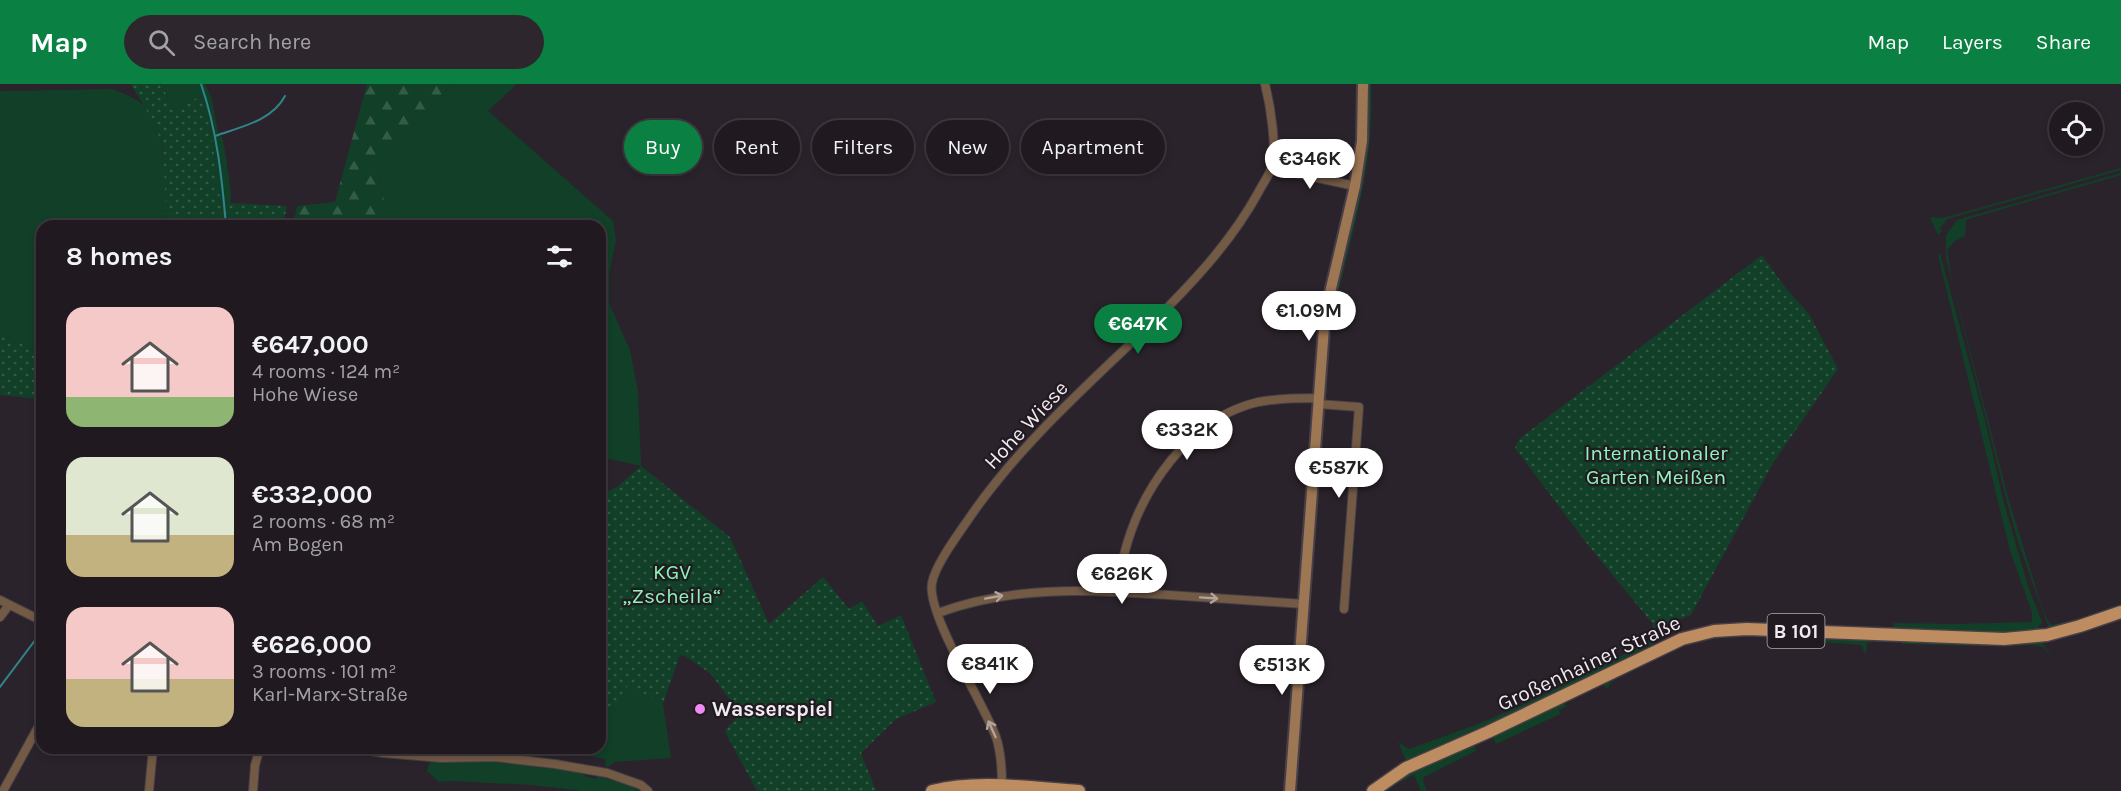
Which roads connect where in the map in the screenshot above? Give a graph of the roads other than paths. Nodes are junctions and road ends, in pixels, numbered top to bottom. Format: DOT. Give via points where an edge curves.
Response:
graph roads {
  1 [pos="1265,84"];
  2 [pos="1363,84"];
  3 [pos="1272,168"];
  4 [pos="1355,186"];
  5 [pos="1318,401"];
  6 [pos="1119,592"];
  7 [pos="0,600"];
  8 [pos="1304,604"];
  9 [pos="9,605"];
  10 [pos="1344,609"];
  11 [pos="2121,612"];
  12 [pos="938,613"];
  13 [pos="0,617"];
  14 [pos="36,618"];
  15 [pos="36,731"];
  16 [pos="152,754"];
  17 [pos="258,754"];
  18 [pos="408,754"];
  19 [pos="1002,786"];
  20 [pos="3,791"];
  21 [pos="149,791"];
  22 [pos="253,791"];
  23 [pos="648,791"];
  24 [pos="932,791"];
  25 [pos="1070,791"];
  26 [pos="1080,791"];
  27 [pos="1290,791"];
  28 [pos="1373,791"];
  1 -- 3 [label="street, Hohe Wiese" via="1272,123"];
  2 -- 4 [label="main road" via="1362,141"];
  3 -- 4 [label="street"];
  3 -- 12 [label="street, Hohe Wiese" via="1250,208 1203,272 1030,442 979,503 934,575 932,594"];
  4 -- 5 [label="main road" via="1325,314"];
  5 -- 6 [label="street" via="1287,397 1239,408 1181,449 1151,489 1136,520 1124,555"];
  5 -- 8 [label="main road"];
  5 -- 10 [label="street" via="1359,408"];
  6 -- 8 [label="street, one-way"];
  12 -- 6 [label="street, one-way" via="974,600 1016,593"];
  7 -- 9 [label="street"];
  8 -- 27 [label="main road"];
  9 -- 13 [label="street"];
  9 -- 14 [label="street"];
  11 -- 28 [label="main road, Großenhainer Straße / B 101" via="2047,635 2004,639 1748,628 1714,631 1682,639 1406,768"];
  19 -- 12 [label="street, Hohe Wiese, one-way" via="995,736"];
  15 -- 20 [label="street"];
  16 -- 21 [label="street"];
  17 -- 22 [label="street"];
  18 -- 23 [label="street" via="442,758 494,756 555,764 607,773"];
  19 -- 24 [label="main road" via="954,785"];
  19 -- 25 [label="main road"];
  25 -- 26 [label="main road"];
}
